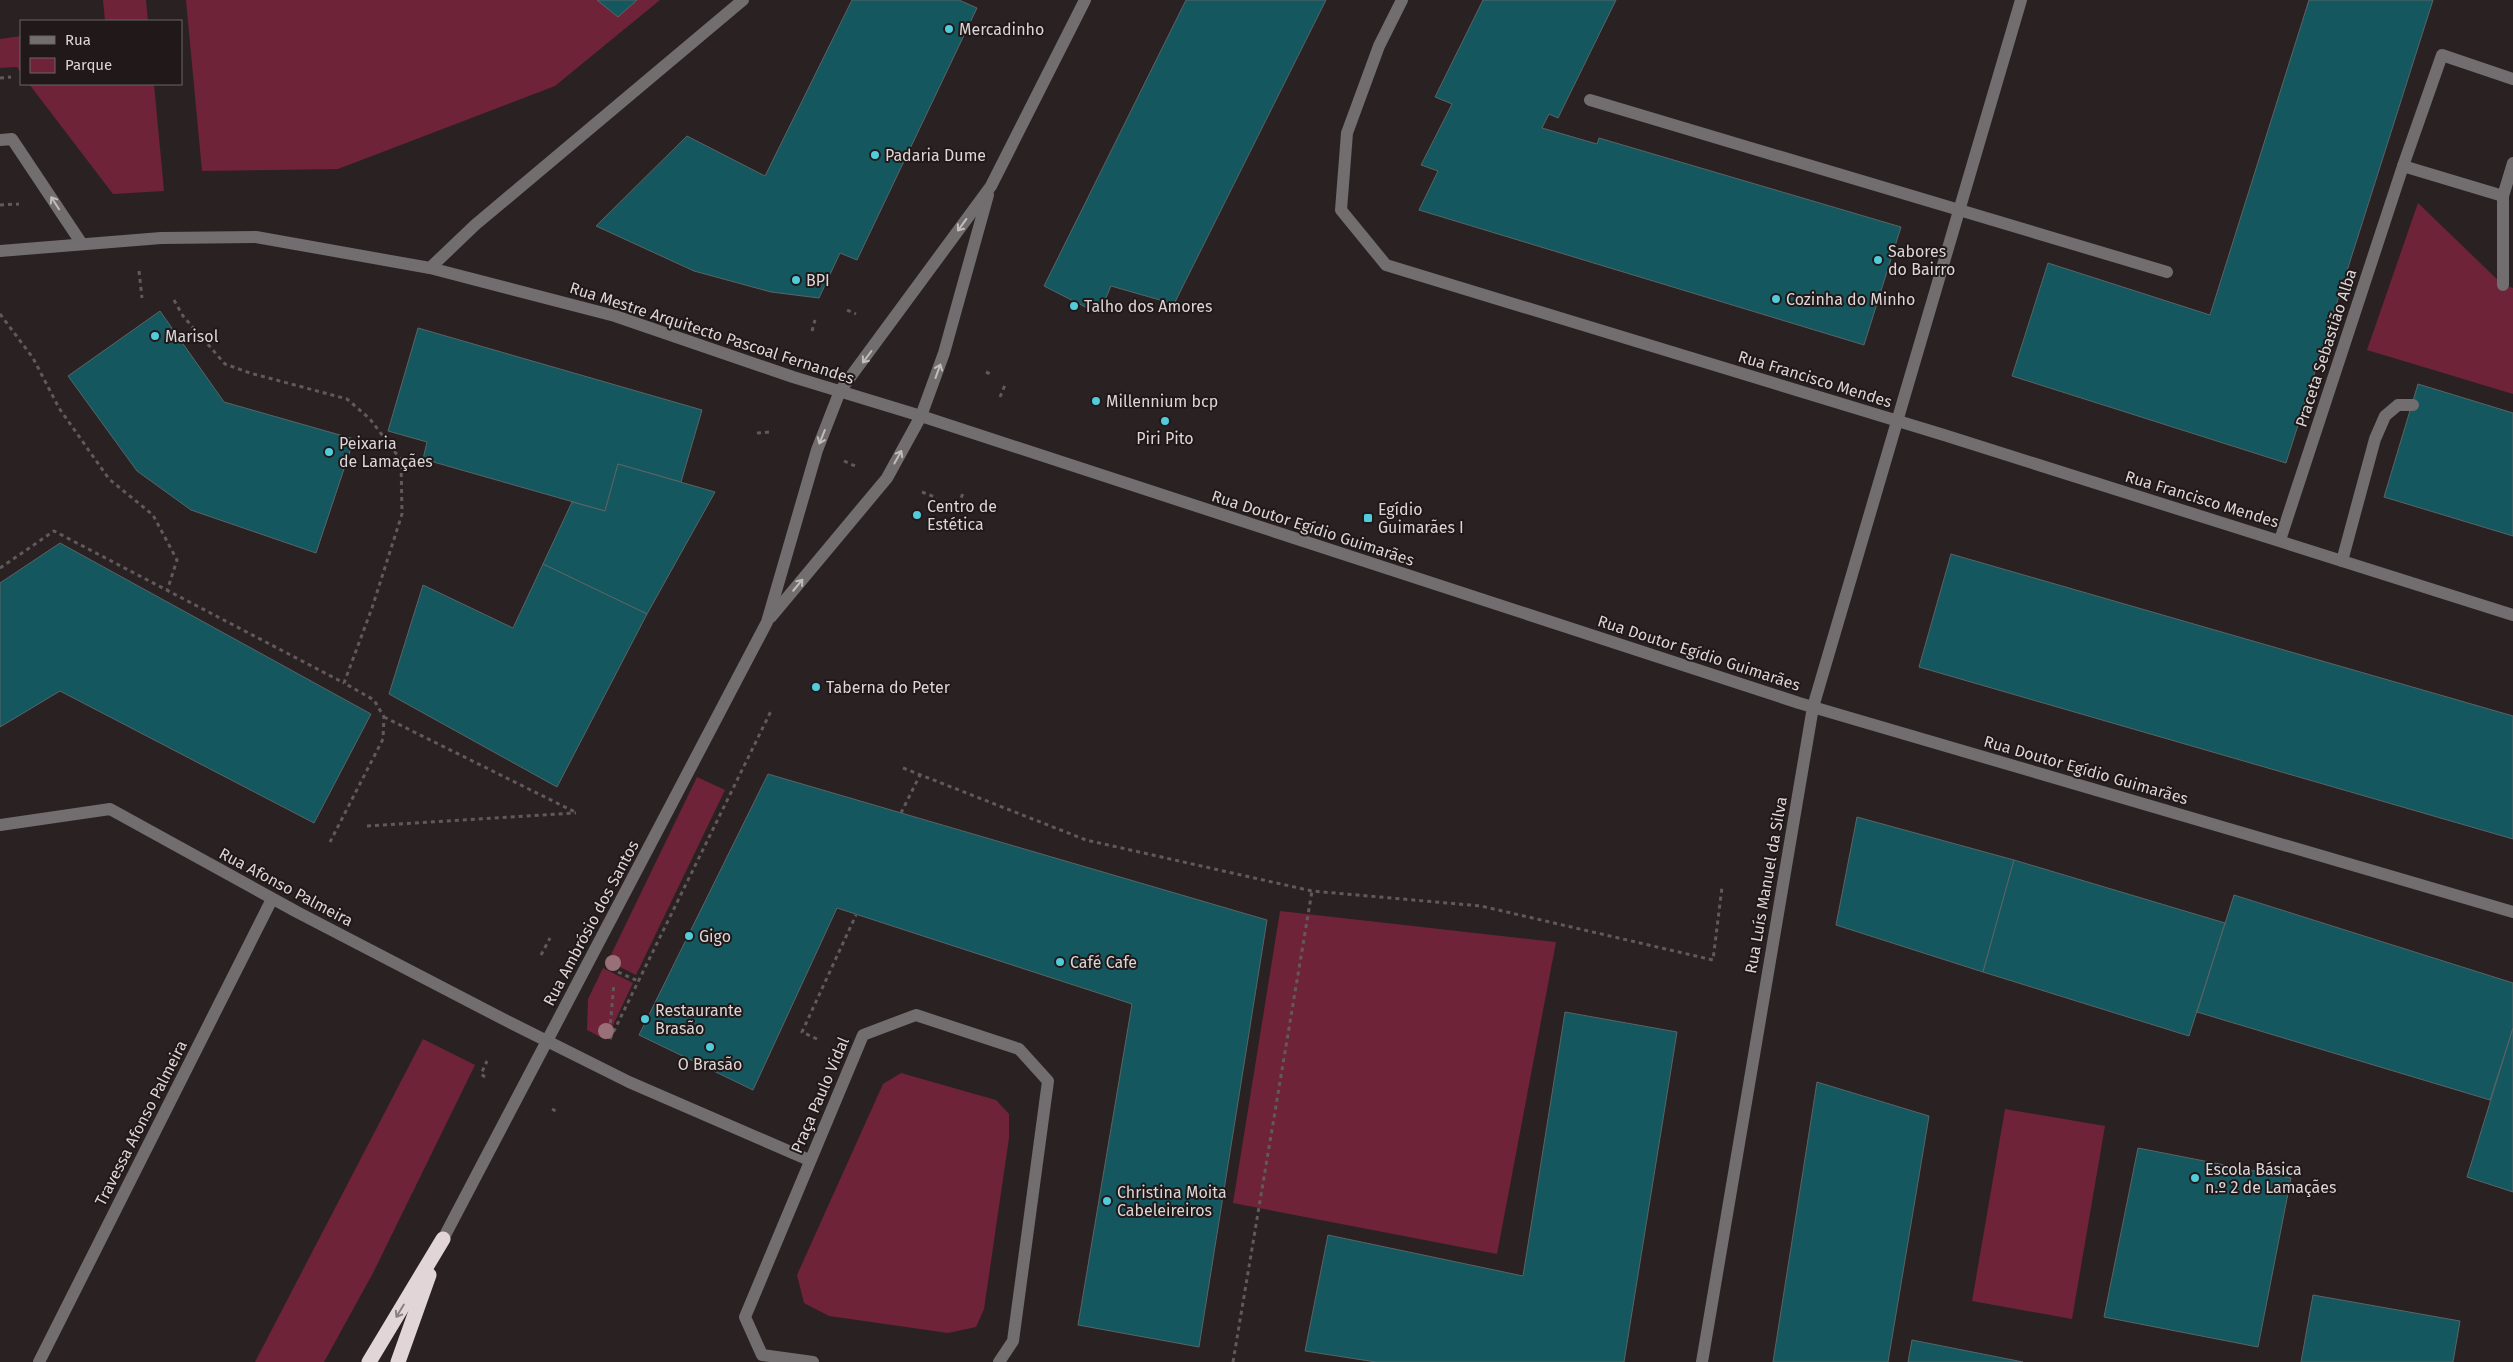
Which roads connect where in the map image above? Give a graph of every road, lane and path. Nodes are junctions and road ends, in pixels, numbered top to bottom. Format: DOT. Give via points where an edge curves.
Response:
graph roads {
  1 [pos="743,0"];
  2 [pos="1085,0"];
  3 [pos="1402,0"];
  4 [pos="2021,0"];
  5 [pos="11,77"];
  6 [pos="0,78"];
  7 [pos="2513,79"];
  8 [pos="1590,100"];
  9 [pos="0,140"];
  10 [pos="2513,162"];
  11 [pos="2403,166"];
  12 [pos="991,186"];
  13 [pos="2503,196"];
  14 [pos="19,204"];
  15 [pos="0,205"];
  16 [pos="1959,211"];
  17 [pos="82,244"];
  18 [pos="0,251"];
  19 [pos="430,268"];
  20 [pos="139,270"];
  21 [pos="2167,272"];
  22 [pos="2503,285"];
  23 [pos="142,298"];
  24 [pos="174,300"];
  25 [pos="847,310"];
  26 [pos="0,314"];
  27 [pos="856,314"];
  28 [pos="815,320"];
  29 [pos="812,331"];
  30 [pos="986,372"];
  31 [pos="993,375"];
  32 [pos="1005,386"];
  33 [pos="840,391"];
  34 [pos="1000,397"];
  35 [pos="880,405"];
  36 [pos="2413,405"];
  37 [pos="921,416"];
  38 [pos="1897,421"];
  39 [pos="770,432"];
  40 [pos="757,433"];
  41 [pos="964,491"];
  42 [pos="922,492"];
  43 [pos="937,498"];
  44 [pos="958,505"];
  45 [pos="2280,540"];
  46 [pos="2342,561"];
  47 [pos="0,568"];
  48 [pos="167,591"];
  49 [pos="2513,614"];
  50 [pos="767,622"];
  51 [pos="344,682"];
  52 [pos="1813,707"];
  53 [pos="771,711"];
  54 [pos="384,718"];
  55 [pos="903,768"];
  56 [pos="920,775"];
  57 [pos="901,813"];
  58 [pos="0,825"];
  59 [pos="367,826"];
  60 [pos="330,842"];
  61 [pos="1722,887"];
  62 [pos="1312,891"];
  63 [pos="272,899"];
  64 [pos="2513,912"];
  65 [pos="856,915"];
  66 [pos="550,938"];
  67 [pos="541,955"];
  68 [pos="638,981"];
  69 [pos="817,1039"];
  70 [pos="548,1040"];
  71 [pos="487,1061"];
  72 [pos="485,1077"];
  73 [pos="552,1109"];
  74 [pos="558,1112"];
  75 [pos="809,1160"];
  76 [pos="443,1239"];
  77 [pos="39,1362"];
  78 [pos="369,1362"];
  79 [pos="398,1362"];
  80 [pos="813,1362"];
  81 [pos="999,1362"];
  82 [pos="1233,1362"];
  83 [pos="1702,1362"];
  1 -- 19 [label="street" via="475,225"];
  2 -- 12 [label="street"];
  3 -- 38 [label="street, Rua Francisco Mendes" via="1379,46 1347,133 1341,210 1386,264"];
  4 -- 16 [label="street, Rua Luís Manuel da Silva"];
  5 -- 6 [label="path"];
  7 -- 11 [label="street, Praceta Sebastião Alba" via="2442,55"];
  8 -- 16 [label="street"];
  17 -- 9 [label="street, one-way" via="12,139"];
  10 -- 13 [label="street"];
  11 -- 13 [label="street"];
  11 -- 45 [label="street, Praceta Sebastião Alba"];
  12 -- 33 [label="street, one-way"];
  37 -- 12 [label="street, one-way" via="944,353"];
  13 -- 22 [label="street"];
  14 -- 15 [label="path"];
  16 -- 21 [label="street"];
  16 -- 38 [label="street, Rua Luís Manuel da Silva"];
  17 -- 18 [label="street, Rua Mestre Arquitecto Pascoal Fernandes"];
  17 -- 19 [label="street, Rua Mestre Arquitecto Pascoal Fernandes" via="161,238 256,237"];
  19 -- 33 [label="street, Rua Mestre Arquitecto Pascoal Fernandes" via="616,316"];
  20 -- 23 [label="path"];
  24 -- 51 [label="path" via="183,316 225,364 347,400 370,419 401,460 402,514"];
  25 -- 27 [label="path"];
  26 -- 48 [label="path" via="33,358 59,408 109,478 153,515 177,560"];
  28 -- 29 [label="path"];
  30 -- 31 [label="path"];
  32 -- 34 [label="path"];
  33 -- 35 [label="street, Rua Mestre Arquitecto Pascoal Fernandes"];
  33 -- 50 [label="street, one-way" via="817,450"];
  35 -- 37 [label="street, Rua Doutor Egídio Guimarães"];
  36 -- 46 [label="street" via="2398,405 2385,416 2375,439"];
  50 -- 37 [label="street, one-way" via="887,478"];
  37 -- 52 [label="street, Rua Doutor Egídio Guimarães"];
  38 -- 45 [label="street, Rua Francisco Mendes"];
  38 -- 52 [label="street, Rua Luís Manuel da Silva"];
  39 -- 40 [label="path"];
  41 -- 44 [label="path"];
  42 -- 43 [label="path"];
  45 -- 46 [label="street, Rua Francisco Mendes"];
  46 -- 49 [label="street, Rua Francisco Mendes"];
  47 -- 48 [label="path" via="54,531"];
  48 -- 51 [label="path"];
  50 -- 70 [label="street, Rua Ambrósio dos Santos"];
  51 -- 54 [label="path" via="374,700"];
  52 -- 64 [label="street, Rua Doutor Egídio Guimarães"];
  52 -- 83 [label="street, Rua Luís Manuel da Silva"];
  53 -- 68 [label="path"];
  54 -- 59 [label="path" via="576,813"];
  54 -- 60 [label="path" via="383,739"];
  55 -- 56 [label="path"];
  56 -- 57 [label="path"];
  56 -- 62 [label="path" via="1086,840"];
  58 -- 63 [label="street, Rua Afonso Palmeira" via="110,809"];
  61 -- 62 [label="path" via="1713,960 1481,906"];
  62 -- 82 [label="path"];
  63 -- 70 [label="street, Rua Afonso Palmeira"];
  63 -- 77 [label="street, Travessa Afonso Palmeira"];
  65 -- 69 [label="path" via="802,1032"];
  66 -- 67 [label="path"];
  68 -- 68 [label="path" via="615,970 609,1042 630,998"];
  70 -- 75 [label="street, Rua Afonso Palmeira" via="629,1082"];
  70 -- 76 [label="street, Rua Ambrósio dos Santos"];
  71 -- 72 [label="path" via="481,1074"];
  73 -- 74 [label="path"];
  75 -- 80 [label="street, Praça Paulo Vidal" via="745,1317 762,1355"];
  75 -- 81 [label="street, Praça Paulo Vidal" via="863,1035 916,1015 1019,1049 1048,1081 1013,1341"];
  76 -- 78 [label="highway, one-way"];
  76 -- 79 [label="highway"];
}
